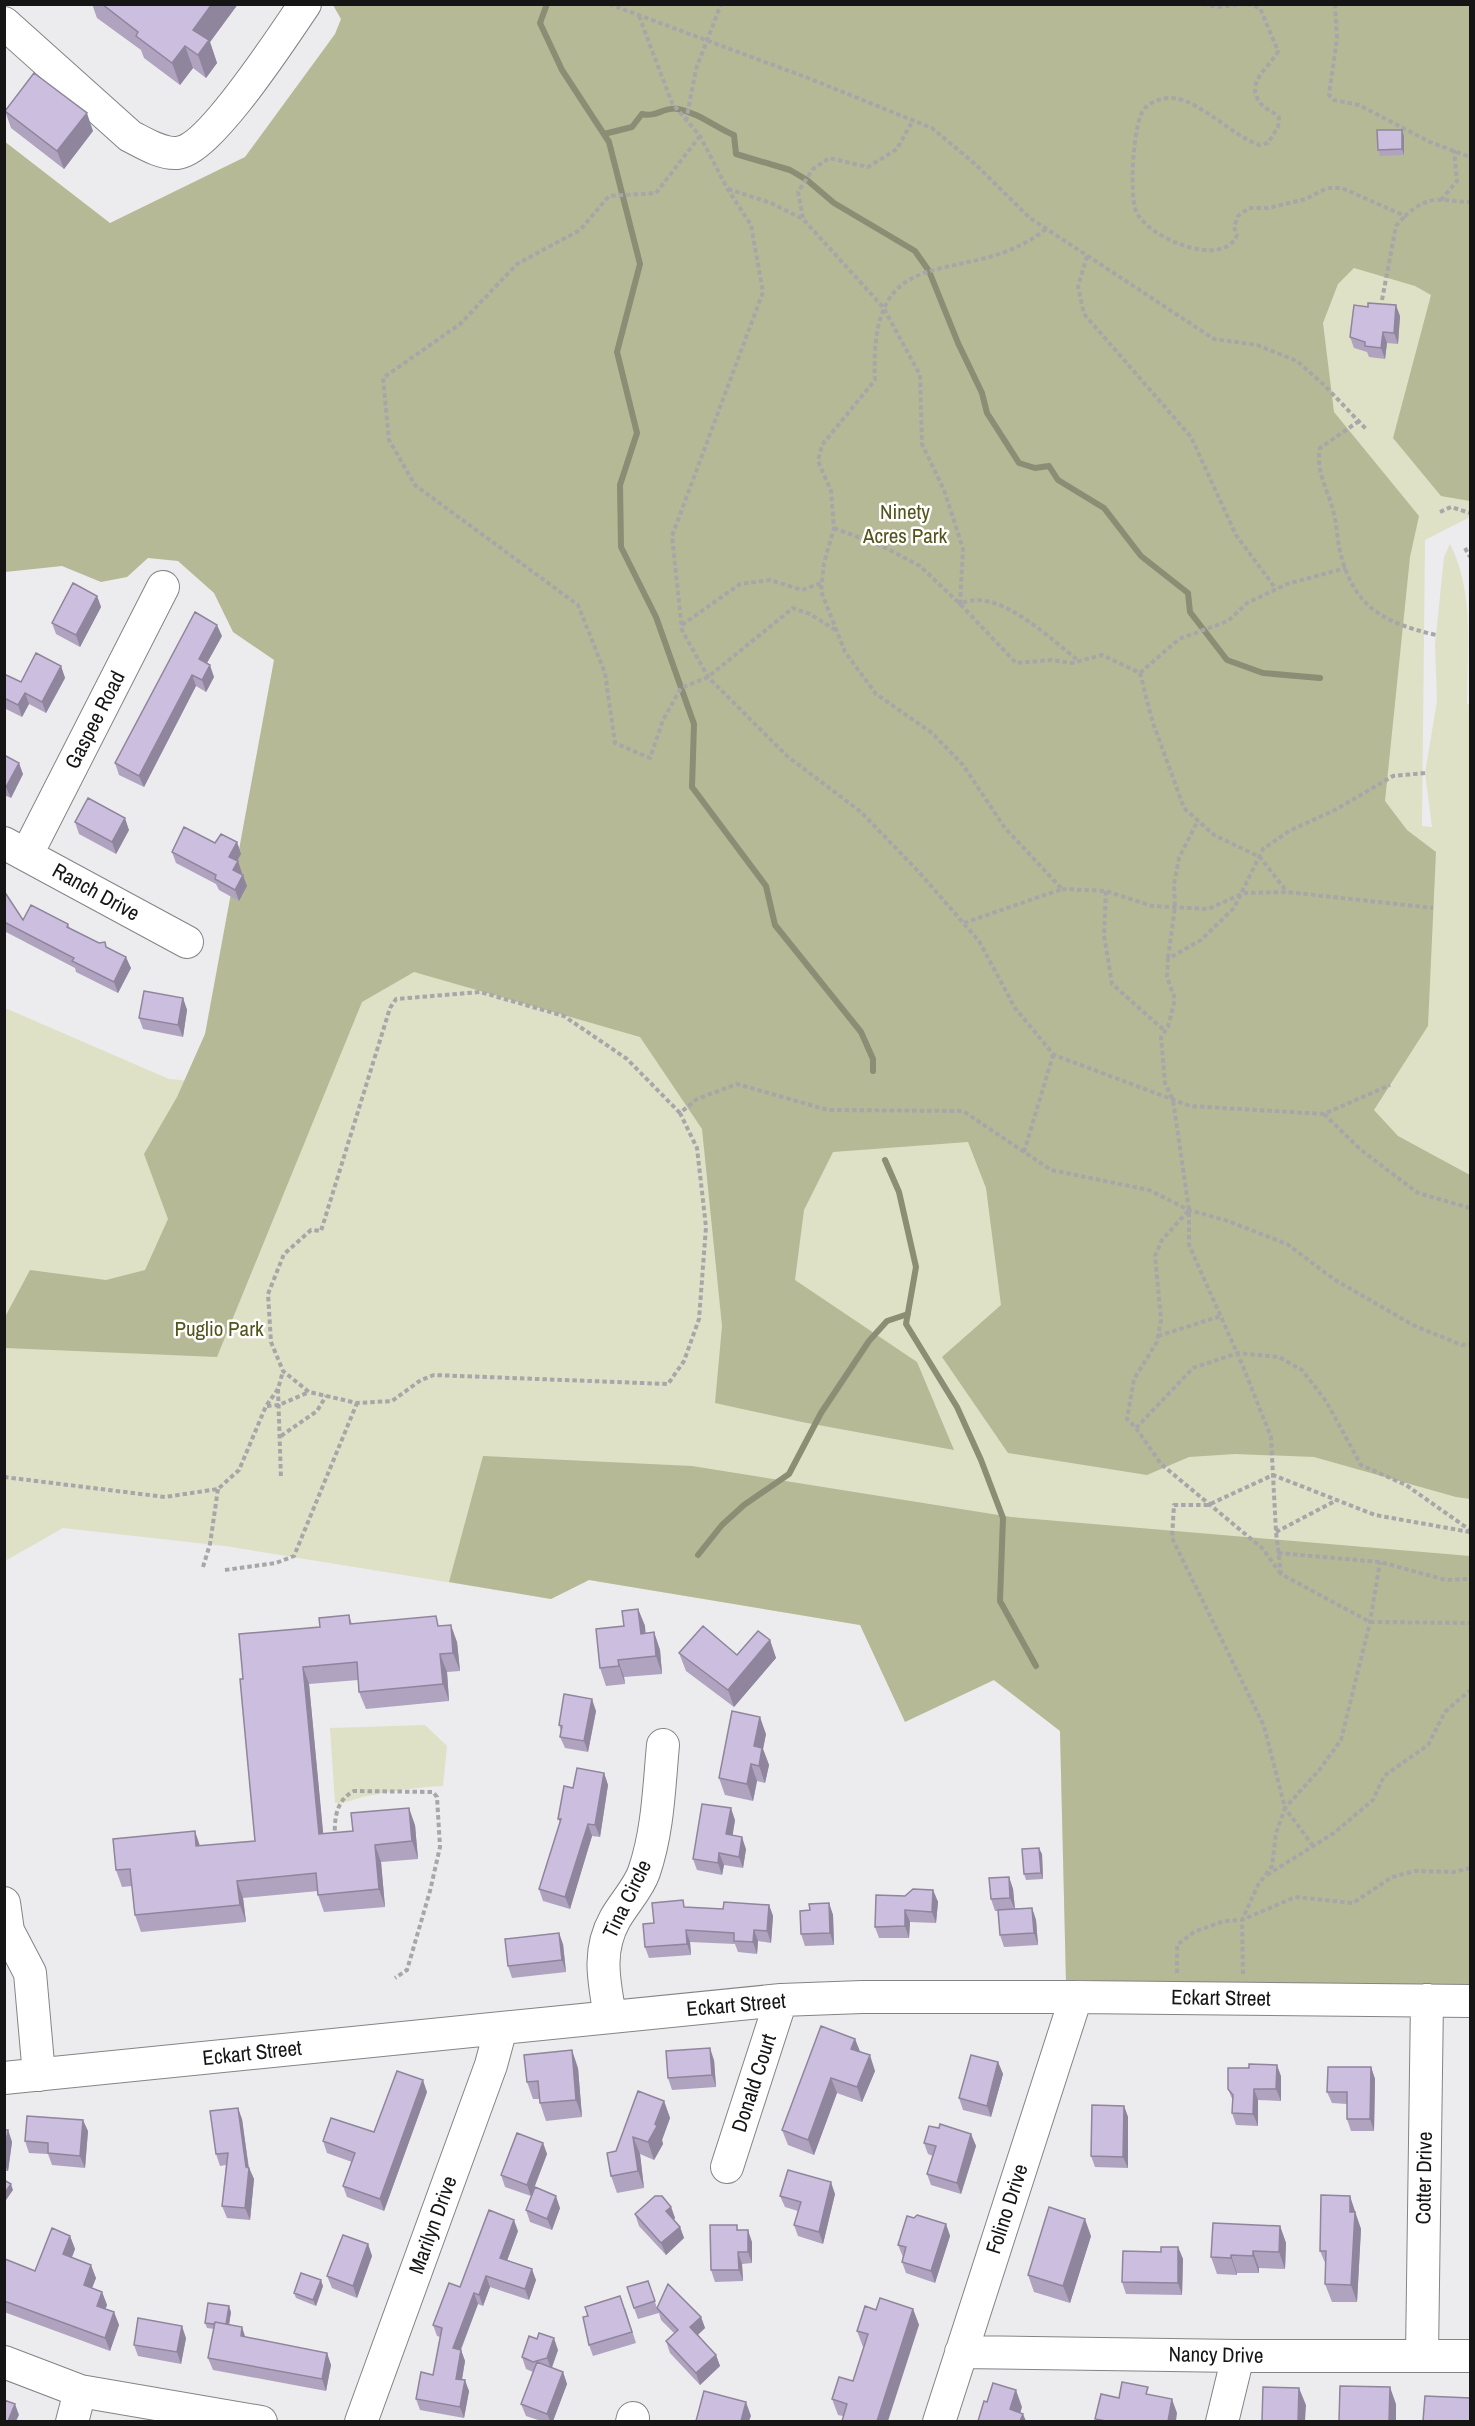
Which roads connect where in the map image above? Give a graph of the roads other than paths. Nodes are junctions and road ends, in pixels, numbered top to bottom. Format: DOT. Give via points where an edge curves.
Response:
graph roads {
  1 [pos="305,4"];
  2 [pos="4,23"];
  3 [pos="163,587"];
  4 [pos="16,849"];
  5 [pos="187,942"];
  6 [pos="663,1745"];
  7 [pos="4,1903"];
  8 [pos="1076,1997"];
  9 [pos="781,2000"];
  10 [pos="1426,2000"];
  11 [pos="1470,2001"];
  12 [pos="610,2016"];
  13 [pos="501,2028"];
  14 [pos="39,2075"];
  15 [pos="4,2078"];
  16 [pos="728,2167"];
  17 [pos="961,2352"];
  18 [pos="1422,2355"];
  19 [pos="1238,2356"];
  20 [pos="1470,2356"];
  21 [pos="4,2362"];
  22 [pos="80,2391"];
  23 [pos="72,2421"];
  24 [pos="261,2421"];
  25 [pos="361,2421"];
  26 [pos="939,2421"];
  27 [pos="1222,2421"];
  1 -- 2 [label="street" via="245,90 198,143 178,153 153,148 130,136"];
  3 -- 4 [label="street, Gaspee Road"];
  4 -- 5 [label="street, Ranch Drive"];
  6 -- 12 [label="street, Tina Circle" via="655,1829 643,1875 615,1920 602,1952"];
  7 -- 14 [label="street" via="8,1931 30,1973"];
  8 -- 9 [label="street, Eckart Street"];
  8 -- 10 [label="street, Eckart Street"];
  8 -- 17 [label="street, Folino Drive"];
  9 -- 12 [label="street, Eckart Street"];
  9 -- 16 [label="street, Donald Court"];
  10 -- 11 [label="street, Eckart Street"];
  10 -- 18 [label="street, Cotter Drive"];
  12 -- 13 [label="street, Eckart Street"];
  13 -- 14 [label="street, Eckart Street"];
  13 -- 25 [label="street, Marilyn Drive"];
  14 -- 15 [label="street, Eckart Street"];
  17 -- 19 [label="street, Nancy Drive"];
  17 -- 26 [label="street, Folino Drive"];
  18 -- 19 [label="street, Nancy Drive"];
  18 -- 20 [label="street, Nancy Drive"];
  19 -- 27 [label="street"];
  21 -- 22 [label="street"];
  22 -- 23 [label="street"];
  22 -- 24 [label="street"];
}
